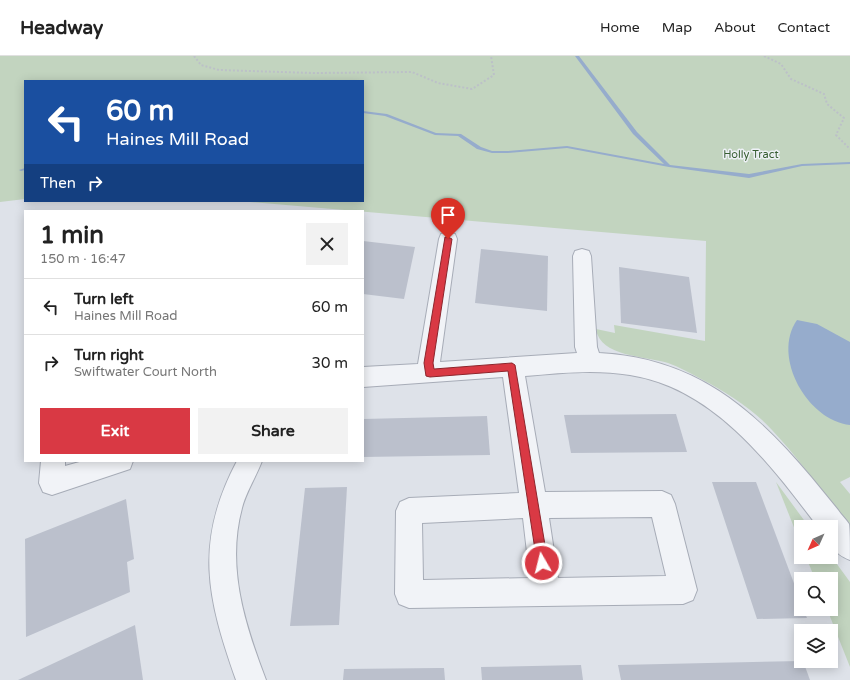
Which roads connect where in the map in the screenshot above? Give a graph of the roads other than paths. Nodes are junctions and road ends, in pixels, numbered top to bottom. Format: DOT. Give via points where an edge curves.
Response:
graph roads {
  1 [pos="448,239"];
  2 [pos="582,256"];
  3 [pos="591,362"];
  4 [pos="512,367"];
  5 [pos="430,373"];
  6 [pos="364,378"];
  7 [pos="53,462"];
  8 [pos="118,462"];
  9 [pos="247,462"];
  10 [pos="534,505"];
  11 [pos="850,546"];
  12 [pos="546,592"];
  13 [pos="252,680"];
  1 -- 5 [label="street" via="429,363"];
  2 -- 3 [label="street" via="586,347"];
  3 -- 4 [label="street"];
  3 -- 11 [label="street" via="654,370 700,390 725,407 771,449"];
  4 -- 5 [label="street"];
  4 -- 10 [label="street"];
  5 -- 6 [label="street"];
  7 -- 8 [label="street" via="52,483"];
  9 -- 13 [label="street" via="229,509 224,531 223,557 228,604"];
  10 -- 12 [label="street"];
  10 -- 12 [label="street" via="409,511 409,594"];
  10 -- 12 [label="street" via="662,504 683,590"];
}
